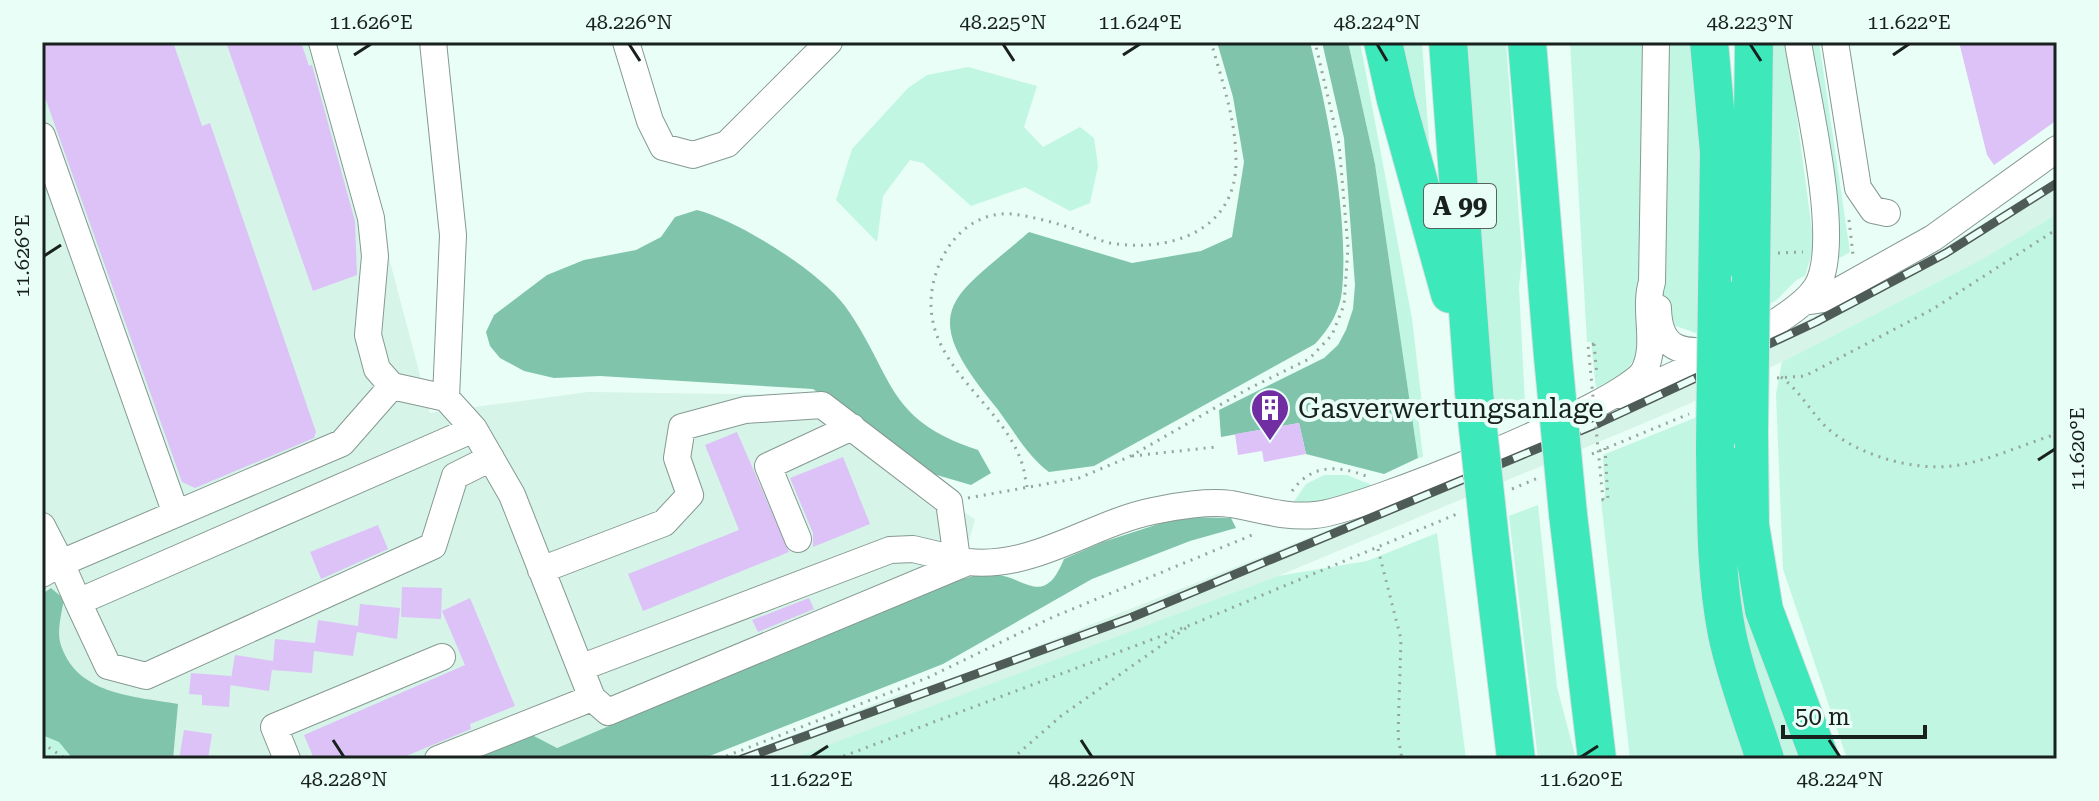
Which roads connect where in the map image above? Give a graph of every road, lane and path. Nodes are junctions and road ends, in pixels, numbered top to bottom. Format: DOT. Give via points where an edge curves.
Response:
graph roads {
  1 [pos="322,42"];
  2 [pos="433,42"];
  3 [pos="626,42"];
  4 [pos="829,42"];
  5 [pos="1211,42"];
  6 [pos="1315,42"];
  7 [pos="1383,42"];
  8 [pos="1448,42"];
  9 [pos="1527,42"];
  10 [pos="1548,42"];
  11 [pos="1656,42"];
  12 [pos="1709,42"];
  13 [pos="1754,42"];
  14 [pos="1798,42"];
  15 [pos="1835,42"];
  16 [pos="42,136"];
  17 [pos="2057,149"];
  18 [pos="1887,213"];
  19 [pos="1826,253"];
  20 [pos="1760,266"];
  21 [pos="1652,282"];
  22 [pos="1804,302"];
  23 [pos="1728,349"];
  24 [pos="1572,351"];
  25 [pos="1781,377"];
  26 [pos="1473,381"];
  27 [pos="392,386"];
  28 [pos="1602,393"];
  29 [pos="446,398"];
  30 [pos="852,427"];
  31 [pos="474,429"];
  32 [pos="2057,434"];
  33 [pos="1216,447"];
  34 [pos="1605,448"];
  35 [pos="1129,457"];
  36 [pos="491,458"];
  37 [pos="1027,487"];
  38 [pos="949,502"];
  39 [pos="1586,507"];
  40 [pos="176,514"];
  41 [pos="1279,515"];
  42 [pos="42,526"];
  43 [pos="798,539"];
  44 [pos="962,561"];
  45 [pos="52,568"];
  46 [pos="541,570"];
  47 [pos="78,602"];
  48 [pos="1193,624"];
  49 [pos="442,657"];
  50 [pos="580,668"];
  51 [pos="592,698"];
  52 [pos="42,743"];
  53 [pos="66,759"];
  54 [pos="287,759"];
  55 [pos="438,759"];
  56 [pos="719,759"];
  57 [pos="836,759"];
  58 [pos="1012,759"];
  59 [pos="1402,759"];
  60 [pos="1516,759"];
  61 [pos="1597,759"];
  62 [pos="1765,759"];
  63 [pos="1820,759"];
  1 -- 27 [label="street" via="371,218 375,256 368,335 377,369"];
  2 -- 29 [label="street" via="453,235"];
  3 -- 4 [label="street" via="663,147 693,155 727,144"];
  5 -- 37 [label="path" via="1227,97 1236,161 1231,196 1217,219 1192,237 1160,245 1109,243 1068,226 1009,213 977,222 956,236 941,257 931,303 942,347 1020,457"];
  6 -- 35 [label="path" via="1339,144 1348,247 1344,305 1332,335 1309,359"];
  7 -- 26 [label="highway"];
  8 -- 26 [label="highway, A 99"];
  9 -- 24 [label="highway"];
  10 -- 24 [label="highway"];
  11 -- 21 [label="street"];
  12 -- 62 [label="highway, bridge" via="1719,152 1718,570 1737,672"];
  13 -- 20 [label="highway"];
  14 -- 19 [label="street" via="1826,220"];
  15 -- 18 [label="street" via="1858,188 1873,210"];
  16 -- 40 [label="street"];
  17 -- 22 [label="street" via="1933,238 1824,299"];
  19 -- 20 [label="path"];
  19 -- 22 [label="street" via="1816,288"];
  20 -- 63 [label="highway, bridge" via="1749,432 1750,525 1764,610"];
  21 -- 23 [label="street" via="1660,330 1669,344 1694,353"];
  21 -- 28 [label="street" via="1649,356 1643,373"];
  22 -- 23 [label="street"];
  23 -- 28 [label="street" via="1624,397"];
  24 -- 28 [label="path"];
  24 -- 39 [label="highway, bridge"];
  24 -- 39 [label="path, bridge" via="1588,345 1603,500"];
  25 -- 32 [label="path" via="1826,426 1857,448 1919,465 1952,466"];
  26 -- 60 [label="highway, A 99, bridge"];
  27 -- 29 [label="street"];
  27 -- 40 [label="street" via="342,443"];
  28 -- 41 [label="street" via="1371,500 1319,515"];
  29 -- 31 [label="street"];
  30 -- 38 [label="street"];
  30 -- 43 [label="street" via="768,466"];
  30 -- 46 [label="street" via="822,405 745,410 682,427 677,458 690,495 664,523"];
  31 -- 36 [label="street"];
  31 -- 47 [label="street"];
  33 -- 35 [label="path"];
  34 -- 39 [label="path"];
  35 -- 37 [label="path" via="1079,478"];
  36 -- 46 [label="street" via="512,495"];
  36 -- 47 [label="street" via="455,476 433,546 146,676 108,666"];
  37 -- 38 [label="path"];
  38 -- 44 [label="street"];
  39 -- 61 [label="highway" via="1575,570"];
  40 -- 45 [label="street"];
  41 -- 44 [label="street" via="1227,503 1152,511 1029,557"];
  41 -- 56 [label="path" via="1248,537 1053,617 927,678"];
  42 -- 45 [label="street"];
  44 -- 50 [label="street" via="913,549 890,550"];
  44 -- 51 [label="street" via="608,712"];
  45 -- 47 [label="street"];
  46 -- 50 [label="street"];
  48 -- 57 [label="path"];
  48 -- 58 [label="path" via="1061,716"];
  48 -- 59 [label="path" via="1378,549 1401,639"];
  49 -- 54 [label="street" via="274,727"];
  50 -- 51 [label="street"];
  51 -- 55 [label="street"];
  52 -- 53 [label="path"];
}
